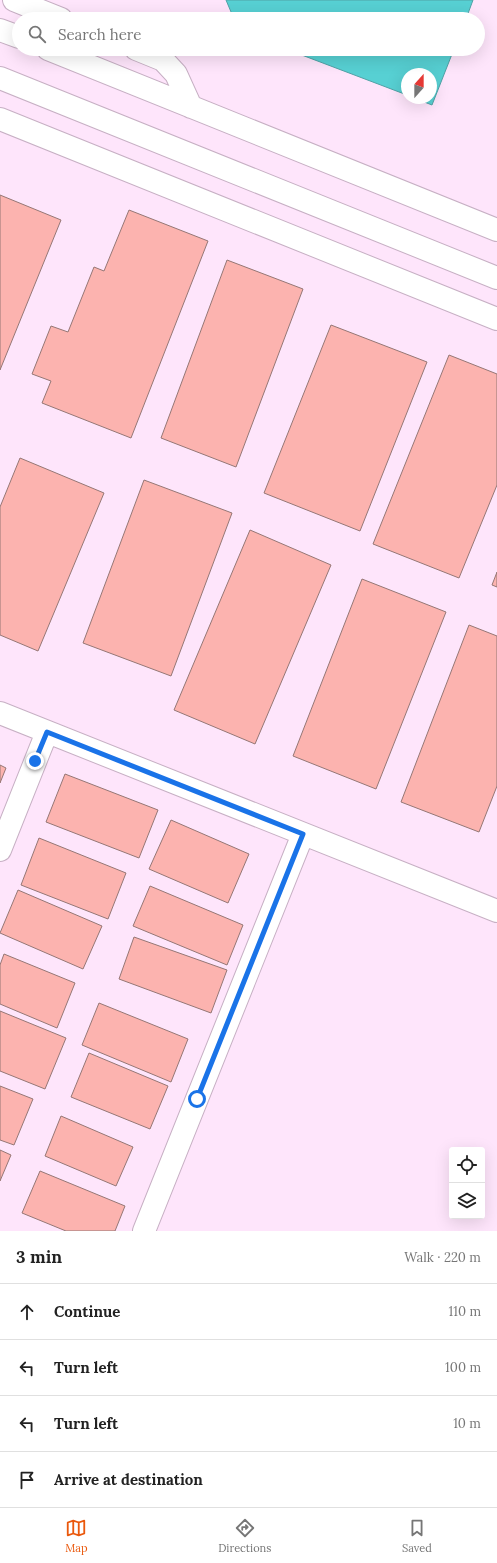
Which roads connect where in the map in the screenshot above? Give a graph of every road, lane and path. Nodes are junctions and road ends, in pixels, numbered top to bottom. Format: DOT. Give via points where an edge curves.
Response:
graph roads {
  1 [pos="14,0"];
  2 [pos="44,12"];
  3 [pos="0,30"];
  4 [pos="12,34"];
  5 [pos="65,56"];
  6 [pos="153,56"];
  7 [pos="0,78"];
  8 [pos="191,107"];
  9 [pos="0,119"];
  10 [pos="497,230"];
  11 [pos="497,278"];
  12 [pos="497,319"];
  13 [pos="0,713"];
  14 [pos="47,732"];
  15 [pos="303,834"];
  16 [pos="0,850"];
  17 [pos="497,911"];
  18 [pos="144,1231"];
  1 -- 2 [label="street"];
  3 -- 4 [label="street"];
  5 -- 8 [label="street"];
  6 -- 8 [label="street" via="163,60 176,74"];
  7 -- 11 [label="street"];
  8 -- 10 [label="street"];
  9 -- 12 [label="street"];
  13 -- 14 [label="street"];
  14 -- 15 [label="street"];
  14 -- 16 [label="street"];
  15 -- 17 [label="street"];
  15 -- 18 [label="street"];
}
